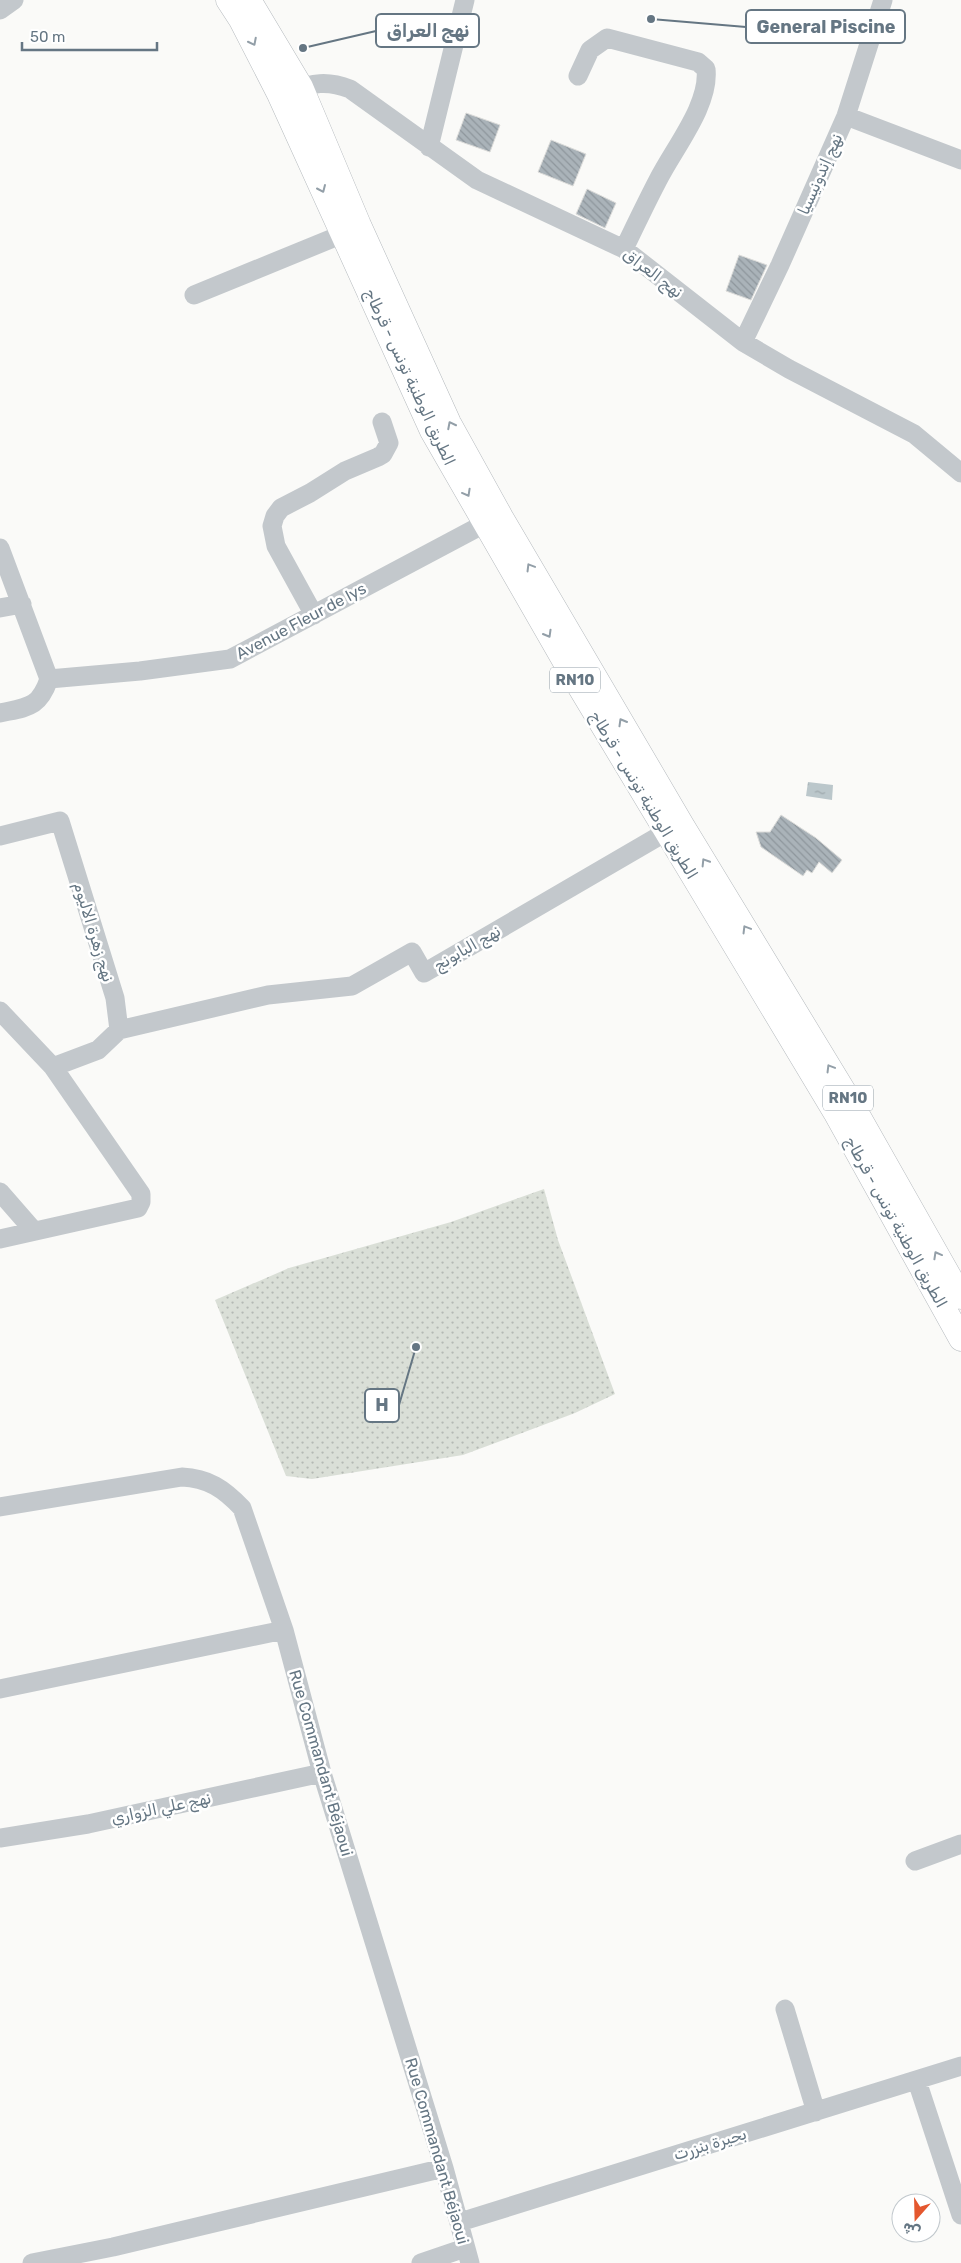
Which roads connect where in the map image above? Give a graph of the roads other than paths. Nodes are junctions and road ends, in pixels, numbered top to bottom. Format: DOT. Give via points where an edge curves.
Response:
graph roads {
  1 [pos="14,0"];
  2 [pos="228,0"];
  3 [pos="249,0"];
  4 [pos="465,0"];
  5 [pos="883,0"];
  6 [pos="0,10"];
  7 [pos="578,76"];
  8 [pos="290,90"];
  9 [pos="846,116"];
  10 [pos="429,147"];
  11 [pos="961,160"];
  12 [pos="343,234"];
  13 [pos="624,250"];
  14 [pos="194,295"];
  15 [pos="743,342"];
  16 [pos="382,422"];
  17 [pos="961,474"];
  18 [pos="484,524"];
  19 [pos="0,548"];
  20 [pos="22,604"];
  21 [pos="0,608"];
  22 [pos="314,615"];
  23 [pos="49,679"];
  24 [pos="0,713"];
  25 [pos="666,832"];
  26 [pos="0,836"];
  27 [pos="0,1010"];
  28 [pos="119,1030"];
  29 [pos="53,1067"];
  30 [pos="0,1192"];
  31 [pos="34,1232"];
  32 [pos="0,1239"];
  33 [pos="961,1297"];
  34 [pos="961,1339"];
  35 [pos="0,1507"];
  36 [pos="284,1630"];
  37 [pos="0,1689"];
  38 [pos="322,1773"];
  39 [pos="0,1838"];
  40 [pos="961,1844"];
  41 [pos="915,1861"];
  42 [pos="786,2009"];
  43 [pos="961,2066"];
  44 [pos="917,2081"];
  45 [pos="816,2112"];
  46 [pos="444,2168"];
  47 [pos="961,2215"];
  48 [pos="460,2222"];
  49 [pos="115,2255"];
  50 [pos="468,2256"];
  51 [pos="32,2263"];
  52 [pos="421,2263"];
  1 -- 6 [label="street"];
  2 -- 8 [label="main road, الطريق الوطنية تونس - قرطاج / RN10, one-way"];
  3 -- 8 [label="main road, الطريق الوطنية تونس - قرطاج / RN10"];
  4 -- 10 [label="street"];
  5 -- 9 [label="street, نهج إندونيسيا"];
  7 -- 13 [label="street" via="590,50 607,38 698,62 706,68 705,90 693,118 658,179"];
  8 -- 10 [label="street, نهج العراق" via="319,83 335,83 350,89"];
  8 -- 12 [label="main road, الطريق الوطنية تونس - قرطاج / RN10, one-way"];
  33 -- 8 [label="main road, الطريق الوطنية تونس - قرطاج / RN10, one-way" via="851,1103 682,825 501,517 449,423 359,225"];
  9 -- 11 [label="street"];
  9 -- 15 [label="street, نهج إندونيسيا"];
  10 -- 13 [label="street, نهج العراق" via="495,191"];
  12 -- 14 [label="street"];
  12 -- 18 [label="main road, الطريق الوطنية تونس - قرطاج / RN10, one-way" via="432,431"];
  13 -- 15 [label="street, نهج العراق"];
  15 -- 17 [label="street, نهج العراق" via="914,434"];
  16 -- 22 [label="street" via="389,443 383,454 290,502 275,516 272,526 276,546"];
  18 -- 22 [label="street, Avenue Fleur de lys"];
  18 -- 25 [label="main road, الطريق الوطنية تونس - قرطاج / RN10, one-way"];
  19 -- 20 [label="street"];
  20 -- 21 [label="street"];
  20 -- 23 [label="street"];
  22 -- 23 [label="street, Avenue Fleur de lys" via="230,659"];
  23 -- 24 [label="street" via="44,694 37,702"];
  25 -- 28 [label="street, نهج البابونج" via="424,973 412,952 352,986 268,995"];
  25 -- 34 [label="main road, الطريق الوطنية تونس - قرطاج / RN10" via="835,1112"];
  26 -- 28 [label="street, نهج زهرة الاليوم" via="60,821 115,998"];
  27 -- 29 [label="street"];
  28 -- 29 [label="street" via="98,1050"];
  29 -- 31 [label="street" via="141,1194 141,1202 138,1208"];
  30 -- 31 [label="street"];
  31 -- 32 [label="street"];
  35 -- 36 [label="street, Rue Commandant Béjaoui" via="182,1477 211,1483 228,1493 242,1508"];
  36 -- 37 [label="street"];
  36 -- 38 [label="street, Rue Commandant Béjaoui"];
  38 -- 39 [label="street, نهج علي الزواري" via="88,1824"];
  38 -- 46 [label="street, Rue Commandant Béjaoui"];
  40 -- 41 [label="street"];
  42 -- 45 [label="street"];
  43 -- 44 [label="street, بحيرة بنزرت"];
  44 -- 45 [label="street, بحيرة بنزرت"];
  44 -- 47 [label="street"];
  45 -- 48 [label="street, بحيرة بنزرت"];
  46 -- 48 [label="street, Rue Commandant Béjaoui"];
  46 -- 49 [label="street"];
  48 -- 50 [label="street, Rue Commandant Béjaoui"];
  49 -- 51 [label="street"];
  50 -- 52 [label="street"];
}
